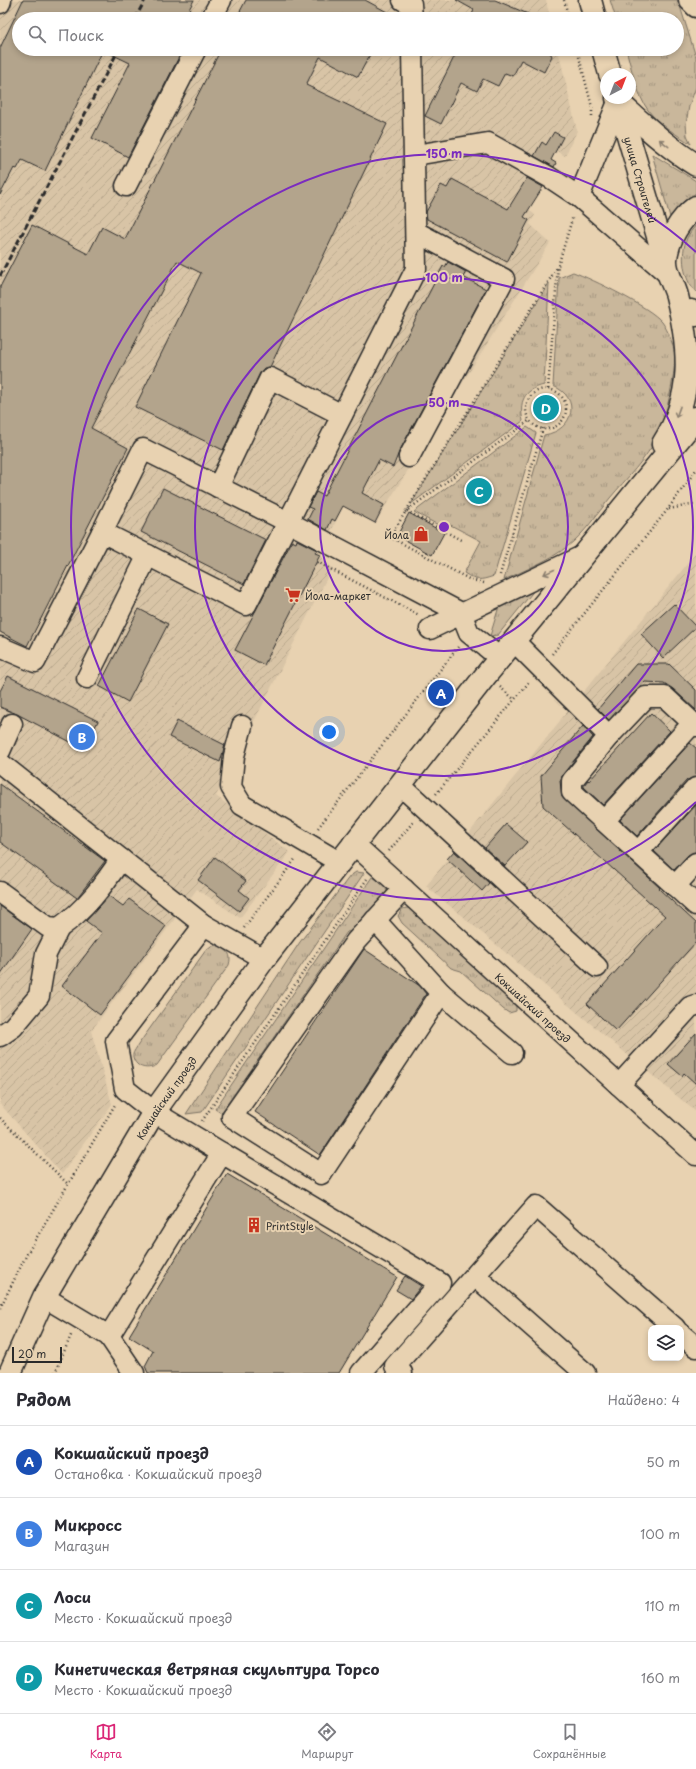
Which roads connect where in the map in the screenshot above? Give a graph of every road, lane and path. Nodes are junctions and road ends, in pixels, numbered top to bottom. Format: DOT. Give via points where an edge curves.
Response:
graph roads {
  1 [pos="221,0"];
  2 [pos="403,0"];
  3 [pos="564,0"];
  4 [pos="590,0"];
  5 [pos="688,0"];
  6 [pos="696,7"];
  7 [pos="215,12"];
  8 [pos="412,12"];
  9 [pos="567,12"];
  10 [pos="593,12"];
  11 [pos="192,56"];
  12 [pos="412,56"];
  13 [pos="605,56"];
  14 [pos="608,68"];
  15 [pos="615,104"];
  16 [pos="618,104"];
  17 [pos="621,104"];
  18 [pos="415,155"];
  19 [pos="696,165"];
  20 [pos="126,186"];
  21 [pos="579,197"];
  22 [pos="696,208"];
  23 [pos="416,232"];
  24 [pos="670,275"];
  25 [pos="694,313"];
  26 [pos="548,389"];
  27 [pos="342,415"];
  28 [pos="696,418"];
  29 [pos="530,420"];
  30 [pos="543,428"];
  31 [pos="409,457"];
  32 [pos="651,474"];
  33 [pos="218,487"];
  34 [pos="696,504"];
  35 [pos="668,509"];
  36 [pos="407,511"];
  37 [pos="403,514"];
  38 [pos="288,522"];
  39 [pos="102,532"];
  40 [pos="461,540"];
  41 [pos="148,555"];
  42 [pos="584,555"];
  43 [pos="316,562"];
  44 [pos="498,580"];
  45 [pos="491,582"];
  46 [pos="461,614"];
  47 [pos="434,627"];
  48 [pos="514,641"];
  49 [pos="462,642"];
  50 [pos="0,647"];
  51 [pos="500,658"];
  52 [pos="87,678"];
  53 [pos="496,684"];
  54 [pos="515,700"];
  55 [pos="12,724"];
  56 [pos="695,725"];
  57 [pos="242,726"];
  58 [pos="609,736"];
  59 [pos="0,751"];
  60 [pos="0,763"];
  61 [pos="400,784"];
  62 [pos="696,788"];
  63 [pos="604,821"];
  64 [pos="307,843"];
  65 [pos="353,843"];
  66 [pos="638,852"];
  67 [pos="121,859"];
  68 [pos="339,862"];
  69 [pos="696,863"];
  70 [pos="675,886"];
  71 [pos="404,889"];
  72 [pos="0,892"];
  73 [pos="696,905"];
  74 [pos="375,920"];
  75 [pos="204,925"];
  76 [pos="59,928"];
  77 [pos="234,942"];
  78 [pos="264,959"];
  79 [pos="597,966"];
  80 [pos="441,993"];
  81 [pos="696,1005"];
  82 [pos="0,1036"];
  83 [pos="512,1053"];
  84 [pos="619,1085"];
  85 [pos="125,1089"];
  86 [pos="154,1112"];
  87 [pos="0,1118"];
  88 [pos="222,1153"];
  89 [pos="696,1155"];
  90 [pos="68,1184"];
  91 [pos="475,1276"];
  92 [pos="44,1296"];
  93 [pos="0,1308"];
  94 [pos="78,1317"];
  95 [pos="672,1325"];
  96 [pos="109,1336"];
  97 [pos="684,1337"];
  98 [pos="696,1347"];
  99 [pos="10,1373"];
  100 [pos="55,1373"];
  101 [pos="134,1373"];
  102 [pos="361,1373"];
  103 [pos="402,1373"];
  104 [pos="585,1373"];
  1 -- 7 [label="street"];
  2 -- 8 [label="street" via="411,4"];
  3 -- 9 [label="path"];
  4 -- 10 [label="main road"];
  5 -- 6 [label="street"];
  11 -- 20 [label="street"];
  12 -- 18 [label="street"];
  13 -- 14 [label="main road"];
  15 -- 21 [label="street"];
  16 -- 24 [label="main road, улица Строителей"];
  19 -- 17 [label="main road, one-way" via="659,139"];
  18 -- 21 [label="street" via="488,143"];
  18 -- 23 [label="street"];
  21 -- 24 [label="street"];
  22 -- 24 [label="main road" via="677,227 669,243"];
  23 -- 27 [label="street" via="416,269"];
  23 -- 31 [label="street" via="504,280"];
  24 -- 25 [label="main road"];
  24 -- 32 [label="main road, улица Строителей, one-way" via="684,322 688,376 678,414 659,450"];
  26 -- 29 [label="path" via="537,390 531,395 526,406"];
  26 -- 30 [label="path" via="558,392 563,398 566,412 561,422 553,427"];
  26 -- 37 [label="path" via="558,266"];
  27 -- 33 [label="street" via="270,378"];
  27 -- 38 [label="street"];
  28 -- 32 [label="main road, Кокшайский проезд"];
  29 -- 30 [label="path"];
  29 -- 36 [label="path"];
  30 -- 44 [label="path"];
  32 -- 42 [label="main road, Кокшайский проезд"];
  33 -- 38 [label="street"];
  33 -- 39 [label="street" via="143,449"];
  34 -- 35 [label="path"];
  36 -- 37 [label="path"];
  36 -- 40 [label="path"];
  37 -- 45 [label="path" via="390,537 469,579"];
  38 -- 41 [label="street" via="246,605"];
  38 -- 46 [label="street"];
  39 -- 41 [label="street"];
  39 -- 50 [label="street" via="35,662"];
  41 -- 52 [label="street"];
  42 -- 46 [label="street, one-way"];
  42 -- 48 [label="main road, Кокшайский проезд"];
  43 -- 47 [label="path"];
  46 -- 47 [label="street"];
  46 -- 51 [label="street" via="469,633"];
  48 -- 51 [label="main road, Кокшайский проезд"];
  48 -- 58 [label="street"];
  49 -- 64 [label="path"];
  51 -- 61 [label="main road, Кокшайский проезд"];
  53 -- 54 [label="path"];
  55 -- 59 [label="street"];
  56 -- 58 [label="street" via="665,697 646,697"];
  56 -- 63 [label="street"];
  57 -- 64 [label="street" via="234,756 231,787 242,805"];
  58 -- 63 [label="street" via="572,781 572,792"];
  60 -- 67 [label="street"];
  61 -- 65 [label="main road, Кокшайский проезд"];
  61 -- 79 [label="street"];
  62 -- 66 [label="street"];
  63 -- 66 [label="street"];
  64 -- 68 [label="street"];
  64 -- 77 [label="path"];
  65 -- 68 [label="main road, Кокшайский проезд"];
  65 -- 71 [label="street, Кокшайский проезд"];
  66 -- 70 [label="street"];
  67 -- 75 [label="street"];
  67 -- 76 [label="street" via="102,888 73,918"];
  68 -- 78 [label="main road, Кокшайский проезд"];
  69 -- 70 [label="street"];
  70 -- 73 [label="street"];
  71 -- 74 [label="street"];
  71 -- 84 [label="street, Кокшайский проезд"];
  72 -- 76 [label="street" via="48,927"];
  74 -- 80 [label="street"];
  74 -- 80 [label="street" via="356,941 232,1117 321,1174"];
  75 -- 77 [label="street"];
  75 -- 85 [label="street" via="116,1041"];
  76 -- 82 [label="street" via="46,954 39,996 13,1027"];
  77 -- 78 [label="street"];
  78 -- 86 [label="main road, Кокшайский проезд"];
  80 -- 83 [label="street"];
  81 -- 84 [label="street" via="690,1007"];
  84 -- 89 [label="street, Кокшайский проезд"];
  85 -- 86 [label="street"];
  85 -- 90 [label="path"];
  86 -- 88 [label="street"];
  86 -- 92 [label="main road, Кокшайский проезд"];
  87 -- 90 [label="path"];
  88 -- 96 [label="street"];
  88 -- 102 [label="street" via="440,1283"];
  90 -- 93 [label="path" via="27,1254"];
  91 -- 95 [label="street" via="536,1206"];
  91 -- 103 [label="street" via="395,1366"];
  91 -- 104 [label="street"];
  92 -- 94 [label="street"];
  92 -- 99 [label="main road, Кокшайский проезд"];
  94 -- 96 [label="street"];
  94 -- 100 [label="path"];
  96 -- 101 [label="street"];
  97 -- 98 [label="street"];
}
